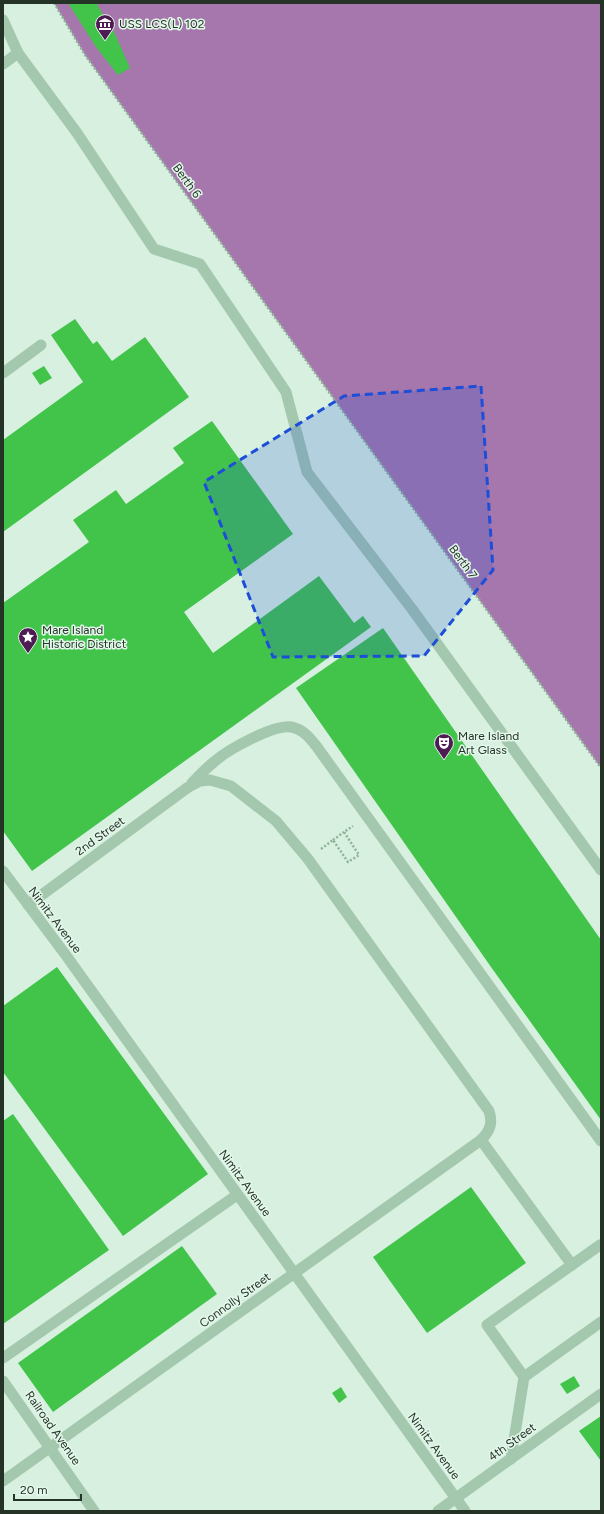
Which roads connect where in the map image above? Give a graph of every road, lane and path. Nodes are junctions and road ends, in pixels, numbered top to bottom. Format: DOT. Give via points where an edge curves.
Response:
graph roads {
  1 [pos="54,3"];
  2 [pos="3,20"];
  3 [pos="18,53"];
  4 [pos="3,64"];
  5 [pos="41,345"];
  6 [pos="311,366"];
  7 [pos="3,373"];
  8 [pos="601,768"];
  9 [pos="187,788"];
  10 [pos="366,816"];
  11 [pos="344,832"];
  12 [pos="333,840"];
  13 [pos="308,859"];
  14 [pos="601,870"];
  15 [pos="3,871"];
  16 [pos="28,905"];
  17 [pos="481,1140"];
  18 [pos="601,1141"];
  19 [pos="238,1195"];
  20 [pos="601,1246"];
  21 [pos="572,1265"];
  22 [pos="294,1273"];
  23 [pos="601,1322"];
  24 [pos="3,1358"];
  25 [pos="524,1377"];
  26 [pos="3,1380"];
  27 [pos="601,1394"];
  28 [pos="50,1447"];
  29 [pos="512,1459"];
  30 [pos="3,1481"];
  31 [pos="456,1498"];
  32 [pos="94,1511"];
  33 [pos="438,1511"];
  34 [pos="465,1511"];
  1 -- 6 [label="path, Berth 6" via="86,55"];
  2 -- 3 [label="street"];
  3 -- 4 [label="street"];
  3 -- 14 [label="street" via="77,133 154,249 200,264 286,392 307,472 412,609"];
  5 -- 7 [label="street"];
  6 -- 8 [label="path, Berth 7"];
  9 -- 10 [label="street" via="223,755 272,729 287,727 303,731"];
  9 -- 13 [label="street" via="200,781 210,780 231,786 276,821"];
  9 -- 16 [label="street, 2nd Street"];
  10 -- 11 [label="path"];
  10 -- 18 [label="street"];
  11 -- 12 [label="path"];
  11 -- 12 [label="path" via="359,855 348,862"];
  12 -- 13 [label="path"];
  13 -- 17 [label="street" via="489,1111 490,1129"];
  15 -- 16 [label="street, Nimitz Avenue"];
  16 -- 19 [label="street, Nimitz Avenue"];
  17 -- 21 [label="street"];
  17 -- 22 [label="street, Connolly Street"];
  19 -- 22 [label="street, Nimitz Avenue"];
  19 -- 24 [label="street"];
  20 -- 21 [label="street"];
  21 -- 25 [label="street" via="487,1325"];
  22 -- 28 [label="street, Connolly Street"];
  22 -- 31 [label="street, Nimitz Avenue"];
  23 -- 25 [label="street"];
  25 -- 29 [label="street"];
  26 -- 28 [label="street, Railroad Avenue"];
  27 -- 29 [label="street, 4th Street"];
  28 -- 30 [label="street, Connolly Street"];
  28 -- 32 [label="street, Railroad Avenue"];
  29 -- 31 [label="street, 4th Street"];
  31 -- 33 [label="street, 4th Street"];
  31 -- 34 [label="street, Nimitz Avenue"];
}
